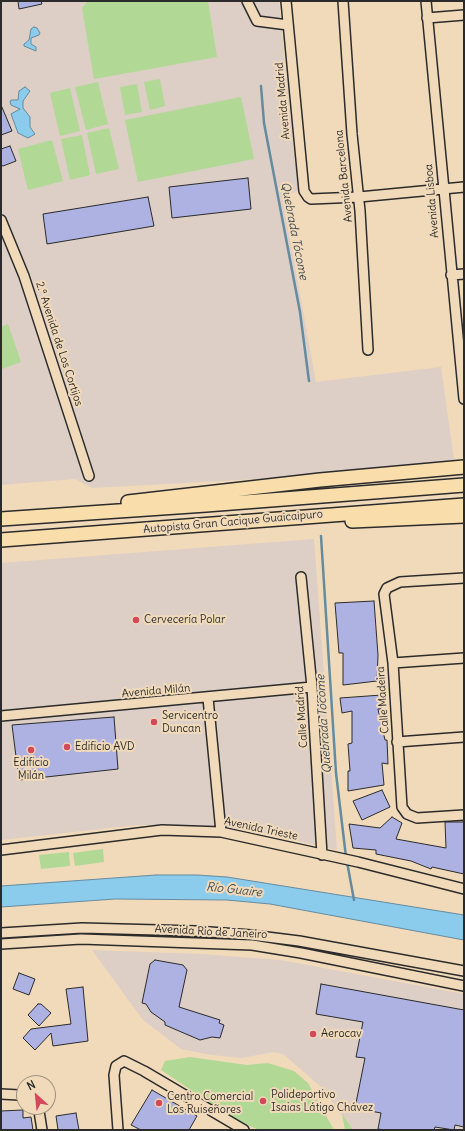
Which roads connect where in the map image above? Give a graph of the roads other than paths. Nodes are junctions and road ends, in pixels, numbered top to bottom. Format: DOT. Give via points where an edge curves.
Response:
graph roads {
  1 [pos="247,1"];
  2 [pos="286,1"];
  3 [pos="343,1"];
  4 [pos="426,1"];
  5 [pos="464,15"];
  6 [pos="427,18"];
  7 [pos="288,25"];
  8 [pos="464,187"];
  9 [pos="443,189"];
  10 [pos="359,197"];
  11 [pos="1,220"];
  12 [pos="464,274"];
  13 [pos="451,275"];
  14 [pos="368,350"];
  15 [pos="462,359"];
  16 [pos="464,399"];
  17 [pos="464,467"];
  18 [pos="89,476"];
  19 [pos="464,485"];
  20 [pos="464,505"];
  21 [pos="62,515"];
  22 [pos="313,515"];
  23 [pos="464,516"];
  24 [pos="1,519"];
  25 [pos="1,540"];
  26 [pos="301,577"];
  27 [pos="464,578"];
  28 [pos="464,658"];
  29 [pos="393,663"];
  30 [pos="312,687"];
  31 [pos="208,698"];
  32 [pos="1,716"];
  33 [pos="464,737"];
  34 [pos="397,742"];
  35 [pos="464,815"];
  36 [pos="221,832"];
  37 [pos="2,851"];
  38 [pos="322,855"];
  39 [pos="464,889"];
  40 [pos="1,933"];
  41 [pos="1,944"];
  42 [pos="464,971"];
  43 [pos="464,986"];
  44 [pos="1,1094"];
  45 [pos="16,1095"];
  46 [pos="39,1115"];
  47 [pos="42,1130"];
  48 [pos="118,1130"];
  49 [pos="243,1130"];
  1 -- 7 [label="street" via="257,21"];
  2 -- 7 [label="street, Avenida Madrid"];
  3 -- 10 [label="street, Avenida Barcelona"];
  4 -- 6 [label="street, Avenida Lisboa"];
  5 -- 6 [label="street"];
  6 -- 9 [label="street, Avenida Lisboa"];
  7 -- 10 [label="street, Avenida Madrid" via="304,191 311,199"];
  8 -- 9 [label="street"];
  9 -- 10 [label="street"];
  9 -- 13 [label="street, Avenida Lisboa"];
  10 -- 14 [label="street, Avenida Barcelona"];
  11 -- 18 [label="street, 2.ª Avenida de Los Cortijos" via="24,276"];
  12 -- 13 [label="street"];
  13 -- 15 [label="street, Avenida Lisboa"];
  15 -- 16 [label="street, Avenida Lisboa"];
  17 -- 21 [label="highway" via="132,501"];
  19 -- 21 [label="highway, Autopista Gran Cacique Guaicaipuro"];
  20 -- 22 [label="highway, Autopista Gran Cacique Guaicaipuro"];
  21 -- 24 [label="highway, Autopista Gran Cacique Guaicaipuro"];
  22 -- 23 [label="highway" via="333,522"];
  22 -- 25 [label="highway, Autopista Gran Cacique Guaicaipuro"];
  26 -- 30 [label="street, Calle Madrid"];
  27 -- 29 [label="street, Calle Madeira" via="400,582 387,588 384,594"];
  28 -- 29 [label="street"];
  29 -- 34 [label="street, Calle Madeira"];
  30 -- 31 [label="street, Avenida Milán"];
  30 -- 38 [label="street, Calle Madrid"];
  31 -- 32 [label="street, Avenida Milán"];
  31 -- 36 [label="street"];
  33 -- 34 [label="street"];
  34 -- 35 [label="street, Calle Madeira" via="402,807 407,814 417,818"];
  36 -- 37 [label="street, Avenida Trieste" via="162,830"];
  36 -- 38 [label="street, Avenida Trieste"];
  38 -- 39 [label="street, Avenida Trieste"];
  40 -- 42 [label="street, Avenida Río de Janeiro" via="82,928 251,935 299,941"];
  41 -- 43 [label="street, Avenida Río de Janeiro" via="96,939 252,945"];
  44 -- 45 [label="street"];
  46 -- 47 [label="street"];
  48 -- 49 [label="street" via="114,1075 116,1066 124,1061"];
}
